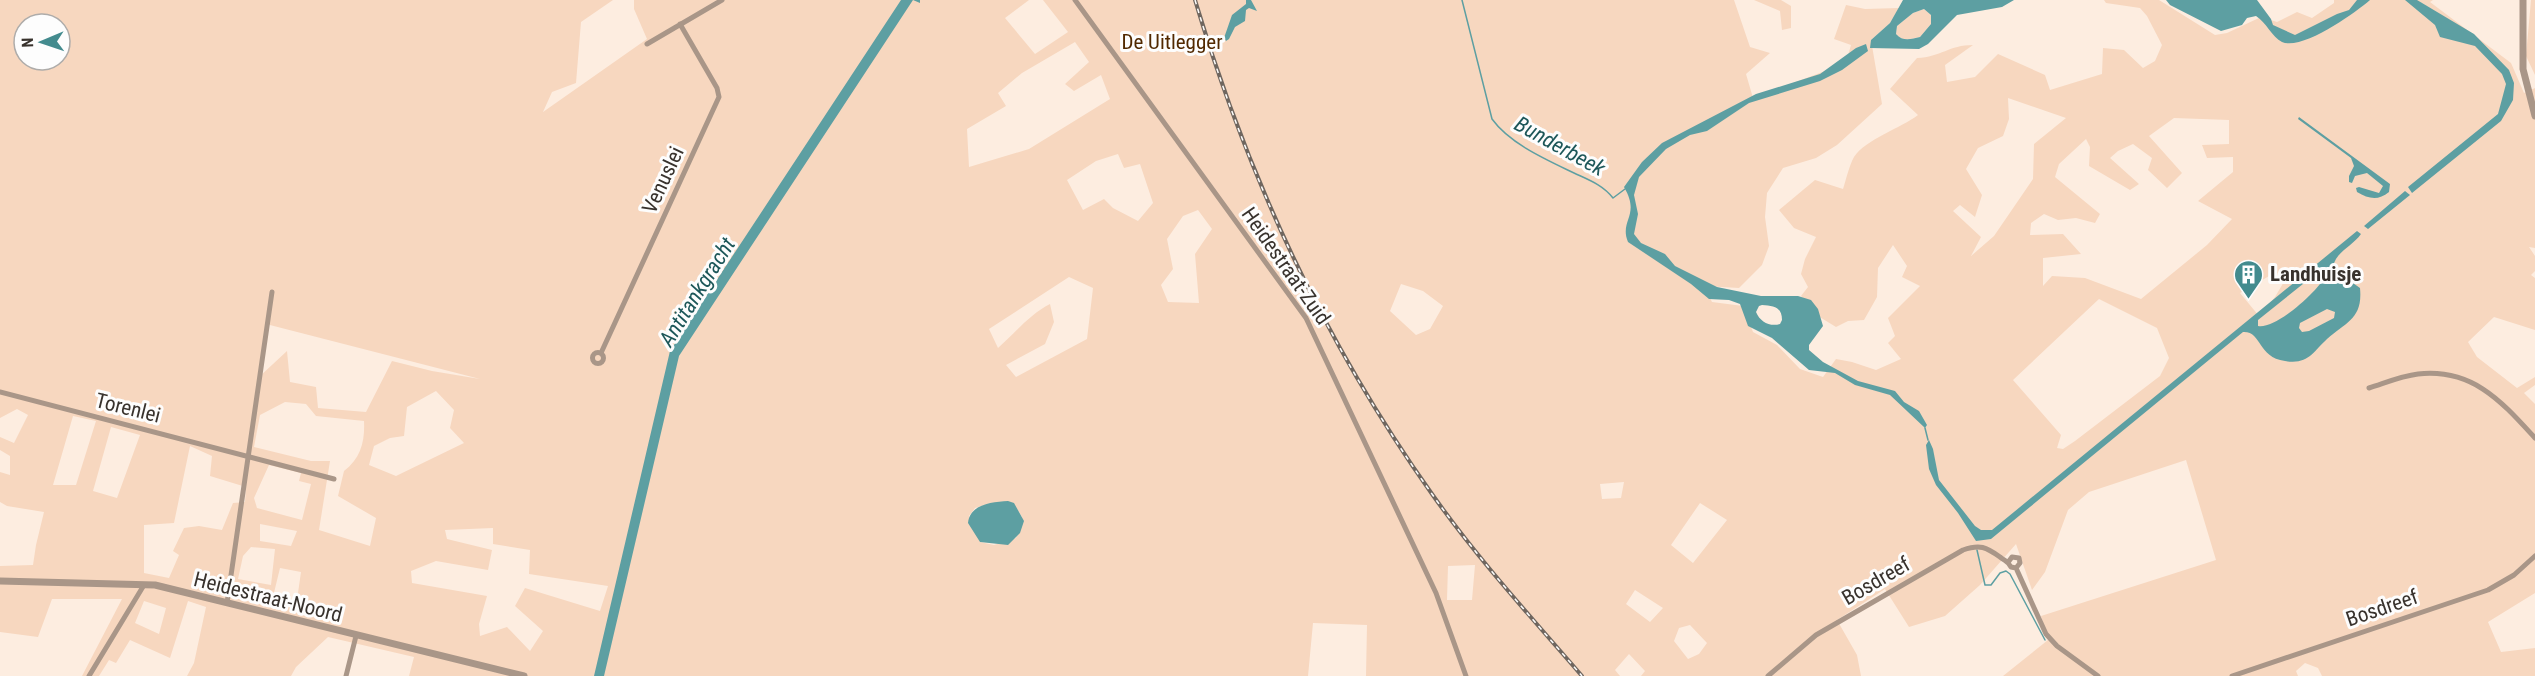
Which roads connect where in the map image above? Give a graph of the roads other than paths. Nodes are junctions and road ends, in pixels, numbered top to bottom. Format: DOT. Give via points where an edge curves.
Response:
graph roads {
  1 [pos="722,0"];
  2 [pos="1075,0"];
  3 [pos="2523,0"];
  4 [pos="680,24"];
  5 [pos="647,44"];
  6 [pos="2535,116"];
  7 [pos="272,292"];
  8 [pos="601,353"];
  9 [pos="2369,388"];
  10 [pos="0,392"];
  11 [pos="2535,438"];
  12 [pos="247,455"];
  13 [pos="334,479"];
  14 [pos="2535,556"];
  15 [pos="2008,561"];
  16 [pos="2016,568"];
  17 [pos="0,581"];
  18 [pos="144,585"];
  19 [pos="227,603"];
  20 [pos="356,636"];
  21 [pos="89,676"];
  22 [pos="346,676"];
  23 [pos="524,676"];
  24 [pos="1466,676"];
  25 [pos="1768,676"];
  26 [pos="2098,676"];
  27 [pos="2232,676"];
  1 -- 4 [label="street"];
  2 -- 24 [label="street, Heidestraat-Zuid" via="1306,318 1436,593"];
  3 -- 6 [label="street" via="2523,69"];
  4 -- 5 [label="street"];
  4 -- 8 [label="street, Venuslei" via="719,97"];
  7 -- 12 [label="street"];
  9 -- 11 [label="street" via="2418,374 2470,381 2503,403"];
  10 -- 12 [label="street, Torenlei"];
  12 -- 13 [label="street, Torenlei"];
  12 -- 19 [label="street"];
  14 -- 27 [label="street, Bosdreef" via="2514,575 2488,590"];
  15 -- 16 [label="street, Bosdreef"];
  15 -- 16 [label="street, Bosdreef" via="2019,558"];
  15 -- 25 [label="street, Bosdreef" via="1984,546 1963,550 1815,635"];
  16 -- 26 [label="street, Bosdreef" via="2046,634"];
  17 -- 18 [label="street, Heidestraat-Noord"];
  18 -- 19 [label="street, Heidestraat-Noord"];
  18 -- 21 [label="street"];
  19 -- 20 [label="street, Heidestraat-Noord"];
  20 -- 22 [label="street"];
  20 -- 23 [label="street, Heidestraat-Noord"];
}
